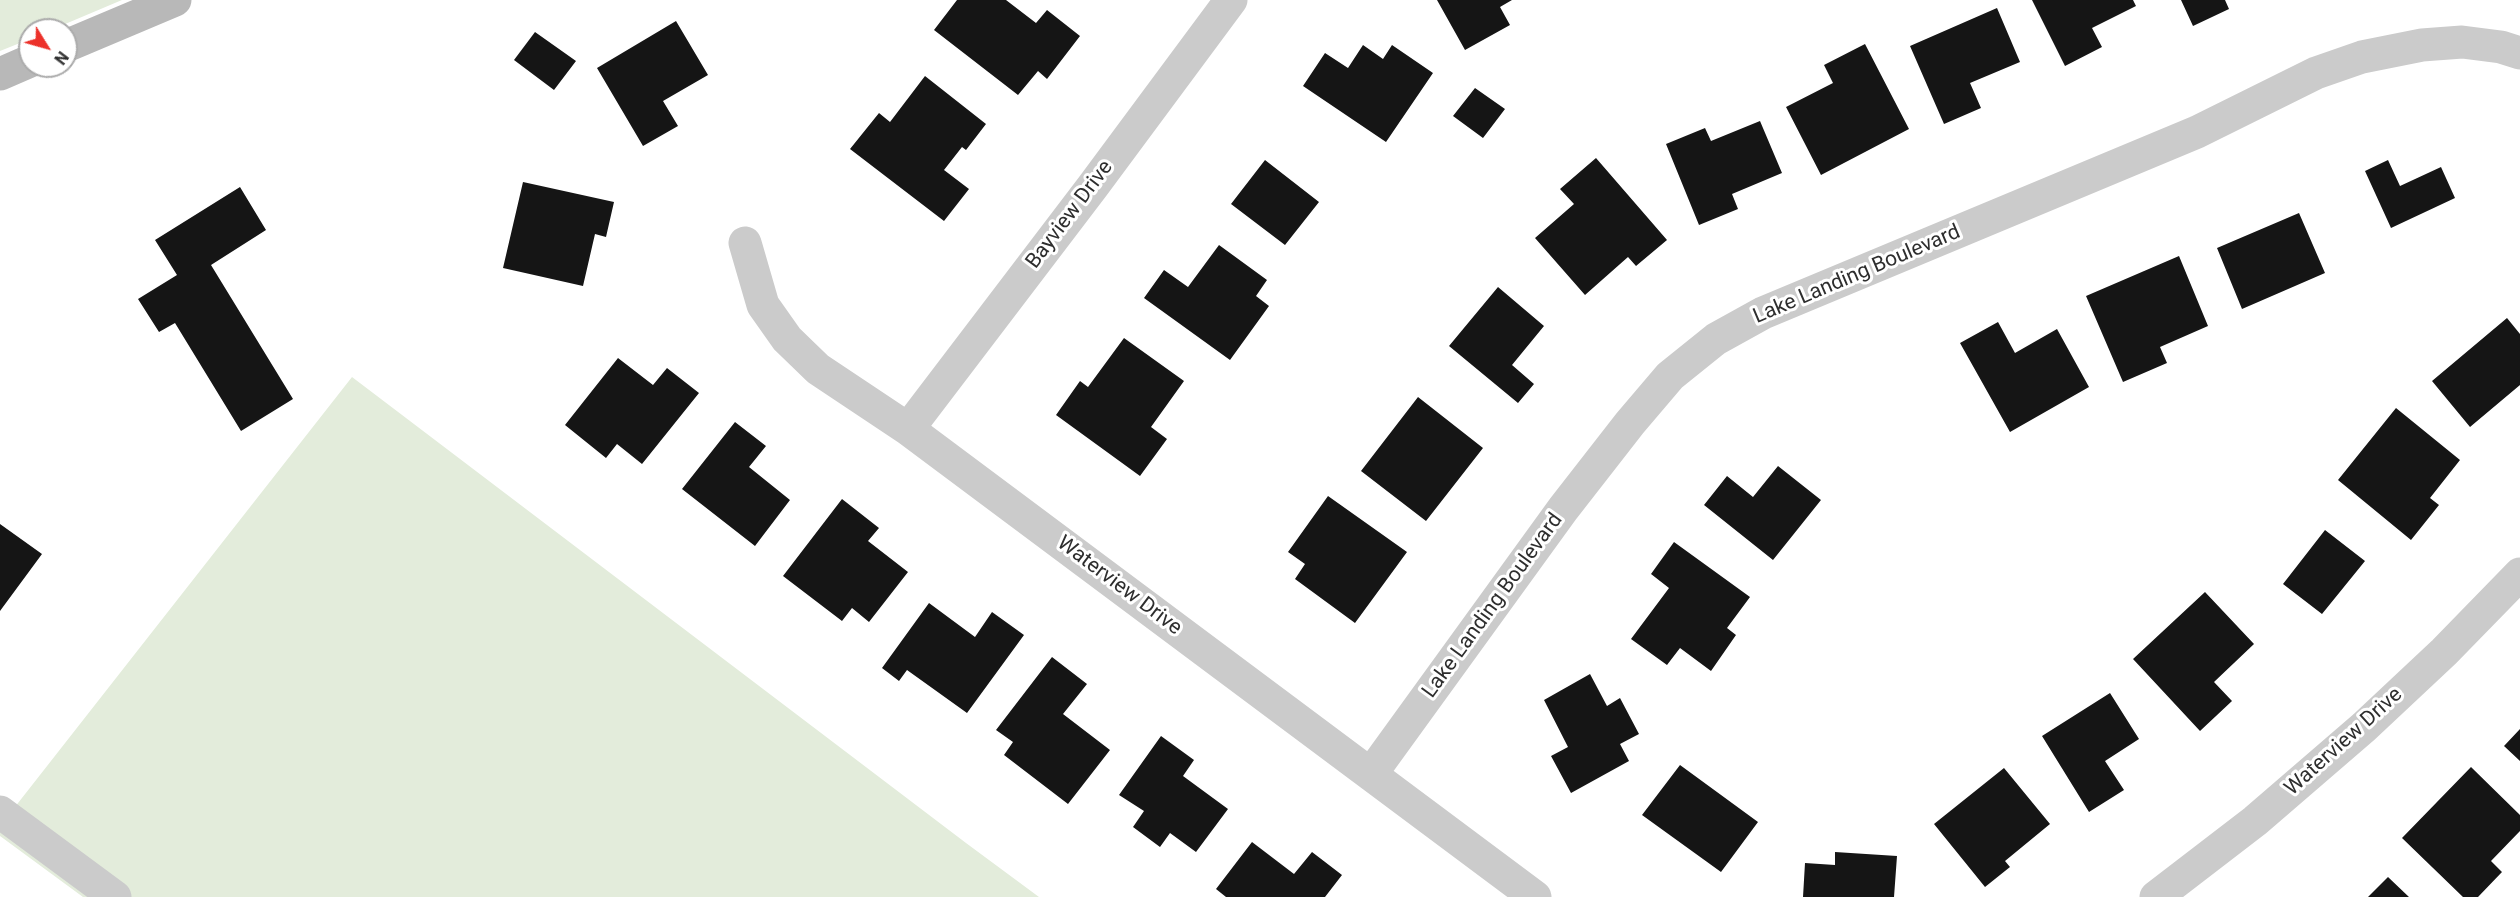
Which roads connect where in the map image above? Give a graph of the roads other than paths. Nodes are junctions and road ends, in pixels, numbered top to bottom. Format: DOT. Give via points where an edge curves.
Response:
graph roads {
  1 [pos="175,0"];
  2 [pos="1231,0"];
  3 [pos="78,41"];
  4 [pos="2520,53"];
  5 [pos="18,66"];
  6 [pos="0,74"];
  7 [pos="745,243"];
  8 [pos="908,429"];
  9 [pos="2520,574"];
  10 [pos="1371,774"];
  11 [pos="0,812"];
  12 [pos="115,897"];
  13 [pos="1535,897"];
  14 [pos="2156,897"];
  1 -- 3 [label="main road"];
  2 -- 8 [label="street, Bayview Drive"];
  4 -- 10 [label="street, Lake Landing Boulevard" via="2462,42 2422,45 2362,57 2316,73 2197,132 1763,313 1716,339 1670,376 1630,423"];
  5 -- 6 [label="main road"];
  7 -- 8 [label="street, Waterview Drive" via="763,305 787,339 818,369"];
  8 -- 10 [label="street, Waterview Drive"];
  9 -- 14 [label="street, Waterview Drive" via="2364,727 2255,821"];
  10 -- 13 [label="street, Waterview Drive"];
  11 -- 12 [label="street"];
}
